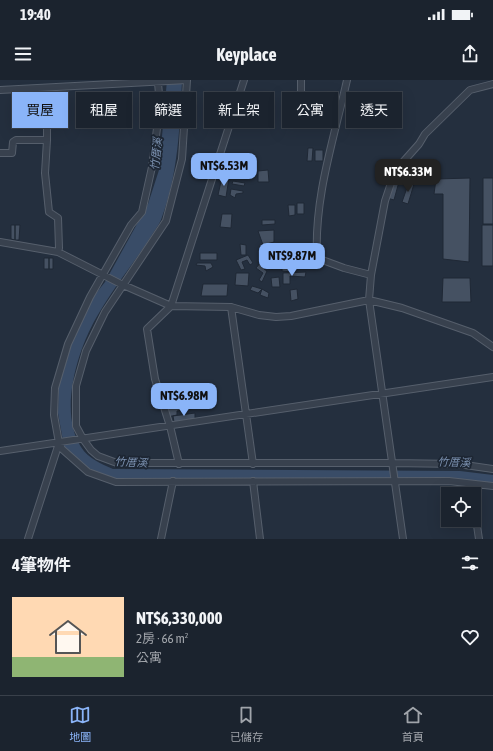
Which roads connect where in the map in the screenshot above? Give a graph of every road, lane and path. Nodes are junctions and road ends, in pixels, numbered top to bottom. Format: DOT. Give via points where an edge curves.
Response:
graph roads {
  1 [pos="187,80"];
  2 [pos="244,80"];
  3 [pos="301,80"];
  4 [pos="347,80"];
  5 [pos="158,83"];
  6 [pos="493,84"];
  7 [pos="47,88"];
  8 [pos="0,90"];
  9 [pos="301,92"];
  10 [pos="47,140"];
  11 [pos="0,153"];
  12 [pos="0,242"];
  13 [pos="58,252"];
  14 [pos="103,275"];
  15 [pos="371,275"];
  16 [pos="122,285"];
  17 [pos="369,300"];
  18 [pos="171,306"];
  19 [pos="230,307"];
  20 [pos="493,347"];
  21 [pos="493,377"];
  22 [pos="383,393"];
  23 [pos="246,414"];
  24 [pos="170,426"];
  25 [pos="83,439"];
  26 [pos="59,443"];
  27 [pos="0,451"];
  28 [pos="392,463"];
  29 [pos="179,464"];
  30 [pos="253,464"];
  31 [pos="493,469"];
  32 [pos="173,481"];
  33 [pos="253,482"];
  34 [pos="395,482"];
  35 [pos="471,484"];
  36 [pos="493,486"];
  37 [pos="471,487"];
  38 [pos="477,527"];
  39 [pos="28,539"];
  40 [pos="161,539"];
  41 [pos="260,539"];
  42 [pos="403,539"];
  43 [pos="479,539"];
  1 -- 5 [label="street"];
  1 -- 16 [label="street" via="182,159 166,221"];
  2 -- 18 [label="street"];
  3 -- 9 [label="street"];
  4 -- 15 [label="street" via="321,193 316,223 317,258"];
  5 -- 7 [label="street"];
  5 -- 14 [label="street" via="160,105 152,167 142,212"];
  6 -- 15 [label="street" via="470,90 425,134 395,171 385,201"];
  7 -- 8 [label="street"];
  7 -- 10 [label="street"];
  10 -- 11 [label="street" via="16,140 13,142 12,153"];
  10 -- 13 [label="street" via="45,173 49,212 58,218"];
  12 -- 13 [label="street"];
  13 -- 14 [label="street"];
  14 -- 16 [label="street"];
  14 -- 26 [label="street" via="72,333 55,388 54,415"];
  15 -- 17 [label="street"];
  16 -- 18 [label="street"];
  16 -- 25 [label="street" via="86,351 76,386 76,426"];
  17 -- 19 [label="street" via="276,317"];
  17 -- 20 [label="street" via="402,308 473,333"];
  17 -- 22 [label="street"];
  18 -- 19 [label="street"];
  18 -- 24 [label="street" via="147,329 155,379"];
  19 -- 23 [label="street"];
  21 -- 22 [label="street"];
  22 -- 23 [label="street"];
  22 -- 28 [label="street"];
  23 -- 24 [label="street"];
  23 -- 30 [label="street"];
  24 -- 25 [label="street"];
  24 -- 29 [label="street"];
  25 -- 26 [label="street"];
  25 -- 29 [label="street" via="94,453 113,463"];
  26 -- 27 [label="street"];
  26 -- 32 [label="street" via="62,449 88,472 100,478 116,482"];
  26 -- 39 [label="street"];
  28 -- 30 [label="street"];
  28 -- 31 [label="street" via="458,464"];
  28 -- 34 [label="street"];
  29 -- 30 [label="street"];
  32 -- 33 [label="street"];
  32 -- 40 [label="street"];
  33 -- 34 [label="street"];
  33 -- 41 [label="street"];
  34 -- 35 [label="street" via="449,481"];
  34 -- 42 [label="street"];
  35 -- 36 [label="street"];
  35 -- 37 [label="street"];
  38 -- 43 [label="street"];
}
